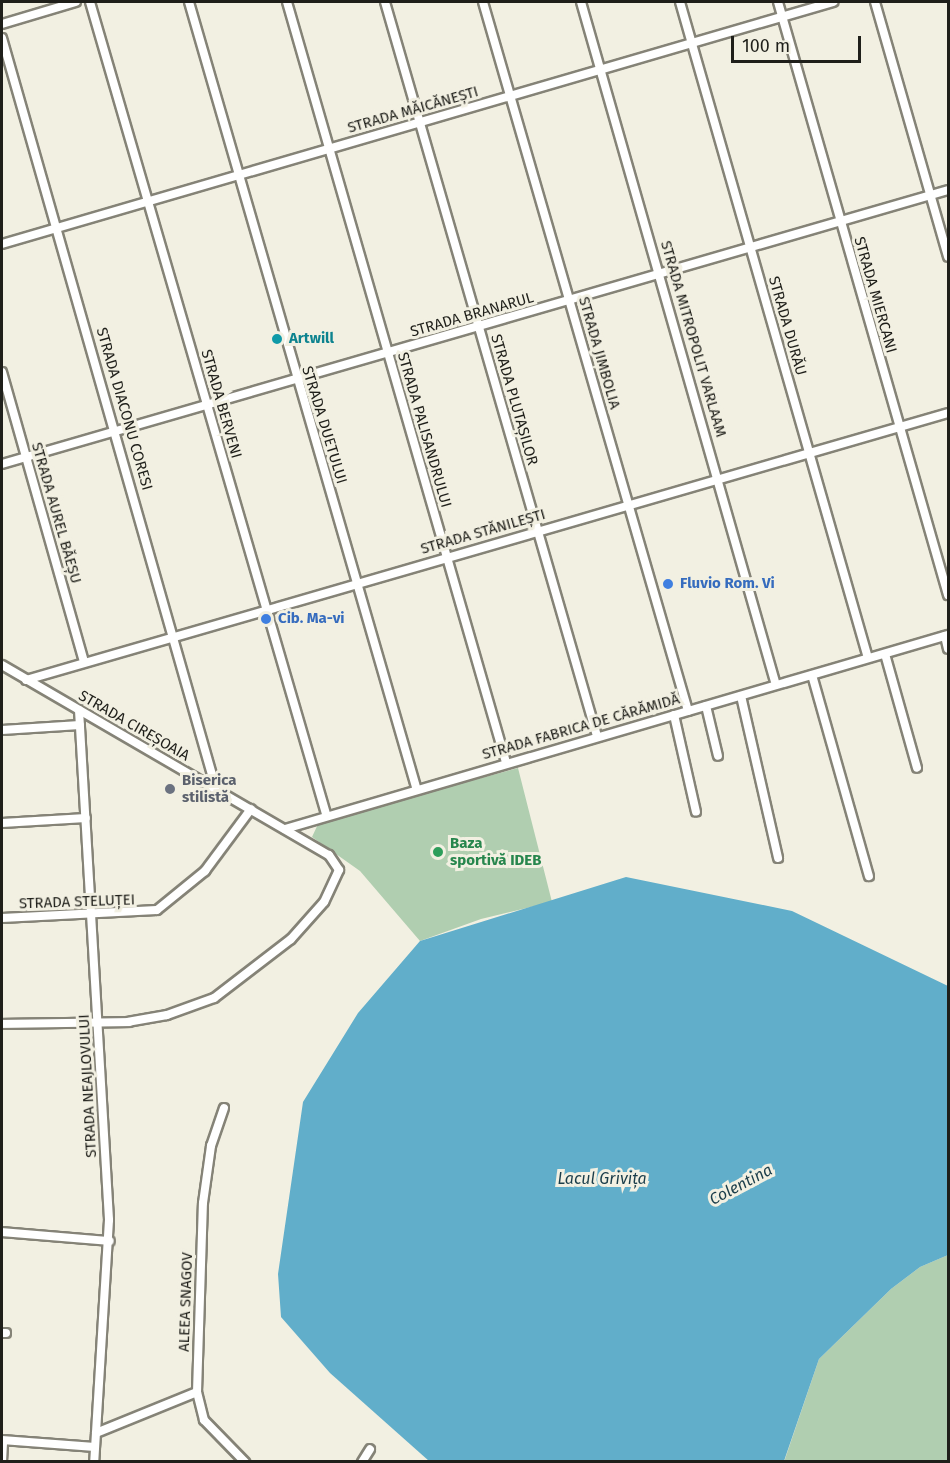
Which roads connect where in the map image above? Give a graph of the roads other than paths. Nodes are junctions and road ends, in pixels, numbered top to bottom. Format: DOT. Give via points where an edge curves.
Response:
graph roads {
  1 [pos="76,2"];
  2 [pos="90,2"];
  3 [pos="189,2"];
  4 [pos="287,2"];
  5 [pos="385,2"];
  6 [pos="483,2"];
  7 [pos="581,2"];
  8 [pos="680,2"];
  9 [pos="778,2"];
  10 [pos="833,2"];
  11 [pos="875,2"];
  12 [pos="782,16"];
  13 [pos="2,24"];
  14 [pos="2,38"];
  15 [pos="691,42"];
  16 [pos="600,69"];
  17 [pos="510,96"];
  18 [pos="420,122"];
  19 [pos="329,148"];
  20 [pos="238,175"];
  21 [pos="948,190"];
  22 [pos="931,195"];
  23 [pos="148,201"];
  24 [pos="840,223"];
  25 [pos="58,228"];
  26 [pos="2,244"];
  27 [pos="751,249"];
  28 [pos="948,257"];
  29 [pos="660,275"];
  30 [pos="570,301"];
  31 [pos="479,327"];
  32 [pos="388,352"];
  33 [pos="2,372"];
  34 [pos="296,378"];
  35 [pos="207,404"];
  36 [pos="948,413"];
  37 [pos="899,427"];
  38 [pos="117,431"];
  39 [pos="809,452"];
  40 [pos="26,457"];
  41 [pos="2,464"];
  42 [pos="719,477"];
  43 [pos="628,503"];
  44 [pos="538,530"];
  45 [pos="447,556"];
  46 [pos="357,582"];
  47 [pos="948,596"];
  48 [pos="266,608"];
  49 [pos="175,634"];
  50 [pos="947,635"];
  51 [pos="948,649"];
  52 [pos="885,654"];
  53 [pos="868,658"];
  54 [pos="84,662"];
  55 [pos="2,665"];
  56 [pos="813,679"];
  57 [pos="26,680"];
  58 [pos="776,685"];
  59 [pos="741,696"];
  60 [pos="706,706"];
  61 [pos="79,710"];
  62 [pos="688,711"];
  63 [pos="674,715"];
  64 [pos="80,725"];
  65 [pos="2,730"];
  66 [pos="597,736"];
  67 [pos="718,756"];
  68 [pos="506,762"];
  69 [pos="916,768"];
  70 [pos="416,787"];
  71 [pos="216,789"];
  72 [pos="251,809"];
  73 [pos="696,812"];
  74 [pos="326,814"];
  75 [pos="86,818"];
  76 [pos="2,823"];
  77 [pos="285,829"];
  78 [pos="778,858"];
  79 [pos="869,876"];
  80 [pos="91,916"];
  81 [pos="2,918"];
  82 [pos="2,1024"];
  83 [pos="98,1024"];
  84 [pos="224,1108"];
  85 [pos="2,1233"];
  86 [pos="110,1241"];
  87 [pos="197,1392"];
  88 [pos="96,1433"];
  89 [pos="2,1441"];
  90 [pos="95,1447"];
  91 [pos="370,1449"];
  92 [pos="2,1461"];
  93 [pos="94,1461"];
  94 [pos="245,1461"];
  95 [pos="362,1461"];
  1 -- 13 [label="street"];
  2 -- 23 [label="street, STRADA BERVENI"];
  3 -- 20 [label="street, STRADA DUETULUI"];
  4 -- 19 [label="street, STRADA PALISANDRULUI"];
  5 -- 18 [label="street, STRADA PLUTAȘILOR"];
  6 -- 17 [label="street, STRADA JIMBOLIA"];
  7 -- 16 [label="street, STRADA MITROPOLIT VARLAAM"];
  8 -- 15 [label="street, STRADA DURĂU"];
  9 -- 12 [label="street, STRADA MIERCANI"];
  10 -- 12 [label="street, STRADA MĂICĂNEȘTI"];
  11 -- 22 [label="street"];
  12 -- 15 [label="street, STRADA MĂICĂNEȘTI"];
  12 -- 24 [label="street, STRADA MIERCANI"];
  14 -- 25 [label="street, STRADA DIACONU CORESI"];
  15 -- 16 [label="street, STRADA MĂICĂNEȘTI"];
  15 -- 27 [label="street, STRADA DURĂU"];
  16 -- 17 [label="street, STRADA MĂICĂNEȘTI"];
  16 -- 29 [label="street, STRADA MITROPOLIT VARLAAM"];
  17 -- 18 [label="street, STRADA MĂICĂNEȘTI"];
  17 -- 30 [label="street, STRADA JIMBOLIA"];
  18 -- 19 [label="street, STRADA MĂICĂNEȘTI"];
  18 -- 31 [label="street, STRADA PLUTAȘILOR"];
  19 -- 20 [label="street, STRADA MĂICĂNEȘTI"];
  19 -- 32 [label="street, STRADA PALISANDRULUI"];
  20 -- 23 [label="street, STRADA MĂICĂNEȘTI"];
  20 -- 34 [label="street, STRADA DUETULUI"];
  21 -- 22 [label="street, STRADA BRANARUL"];
  22 -- 24 [label="street, STRADA BRANARUL"];
  22 -- 28 [label="street"];
  23 -- 25 [label="street, STRADA MĂICĂNEȘTI"];
  23 -- 35 [label="street, STRADA BERVENI"];
  24 -- 27 [label="street, STRADA BRANARUL"];
  24 -- 37 [label="street, STRADA MIERCANI"];
  25 -- 26 [label="street, STRADA MĂICĂNEȘTI"];
  25 -- 38 [label="street, STRADA DIACONU CORESI"];
  27 -- 29 [label="street, STRADA BRANARUL"];
  27 -- 39 [label="street, STRADA DURĂU"];
  29 -- 30 [label="street, STRADA BRANARUL"];
  29 -- 42 [label="street, STRADA MITROPOLIT VARLAAM"];
  30 -- 31 [label="street, STRADA BRANARUL"];
  30 -- 43 [label="street, STRADA JIMBOLIA"];
  31 -- 32 [label="street, STRADA BRANARUL"];
  31 -- 44 [label="street, STRADA PLUTAȘILOR"];
  32 -- 34 [label="street, STRADA BRANARUL"];
  32 -- 45 [label="street, STRADA PALISANDRULUI"];
  33 -- 40 [label="street, STRADA AUREL BĂEȘU"];
  34 -- 35 [label="street, STRADA BRANARUL"];
  34 -- 46 [label="street, STRADA DUETULUI"];
  35 -- 38 [label="street, STRADA BRANARUL"];
  35 -- 48 [label="street, STRADA BERVENI"];
  36 -- 37 [label="street, STRADA STĂNILEȘTI"];
  37 -- 39 [label="street, STRADA STĂNILEȘTI"];
  37 -- 47 [label="street, STRADA MIERCANI"];
  38 -- 40 [label="street, STRADA BRANARUL"];
  38 -- 49 [label="street, STRADA DIACONU CORESI"];
  39 -- 42 [label="street, STRADA STĂNILEȘTI"];
  39 -- 53 [label="street, STRADA DURĂU"];
  40 -- 41 [label="street, STRADA BRANARUL"];
  40 -- 54 [label="street, STRADA AUREL BĂEȘU"];
  42 -- 43 [label="street, STRADA STĂNILEȘTI"];
  42 -- 58 [label="street, STRADA MITROPOLIT VARLAAM"];
  43 -- 44 [label="street, STRADA STĂNILEȘTI"];
  43 -- 62 [label="street, STRADA JIMBOLIA"];
  44 -- 45 [label="street, STRADA STĂNILEȘTI"];
  44 -- 66 [label="street, STRADA PLUTAȘILOR"];
  45 -- 46 [label="street, STRADA STĂNILEȘTI"];
  45 -- 68 [label="street, STRADA PALISANDRULUI"];
  46 -- 48 [label="street, STRADA STĂNILEȘTI"];
  46 -- 70 [label="street, STRADA DUETULUI"];
  48 -- 49 [label="street, STRADA STĂNILEȘTI"];
  48 -- 74 [label="street, STRADA BERVENI"];
  49 -- 54 [label="street, STRADA STĂNILEȘTI"];
  49 -- 71 [label="street, STRADA DIACONU CORESI"];
  50 -- 51 [label="street"];
  50 -- 52 [label="street, STRADA FABRICA DE CĂRĂMIDĂ"];
  52 -- 53 [label="street, STRADA FABRICA DE CĂRĂMIDĂ"];
  52 -- 69 [label="street"];
  53 -- 56 [label="street, STRADA FABRICA DE CĂRĂMIDĂ"];
  54 -- 57 [label="street, STRADA STĂNILEȘTI"];
  55 -- 57 [label="street, STRADA CIREȘOAIA"];
  56 -- 58 [label="street, STRADA FABRICA DE CĂRĂMIDĂ"];
  56 -- 79 [label="street"];
  57 -- 61 [label="street, STRADA CIREȘOAIA"];
  58 -- 59 [label="street, STRADA FABRICA DE CĂRĂMIDĂ"];
  59 -- 60 [label="street, STRADA FABRICA DE CĂRĂMIDĂ"];
  59 -- 78 [label="street"];
  60 -- 62 [label="street, STRADA FABRICA DE CĂRĂMIDĂ"];
  60 -- 67 [label="street"];
  61 -- 64 [label="street, STRADA NEAJLOVULUI"];
  61 -- 71 [label="street, STRADA CIREȘOAIA"];
  62 -- 63 [label="street, STRADA FABRICA DE CĂRĂMIDĂ"];
  63 -- 66 [label="street, STRADA FABRICA DE CĂRĂMIDĂ"];
  63 -- 73 [label="street"];
  64 -- 65 [label="street"];
  64 -- 75 [label="street, STRADA NEAJLOVULUI"];
  66 -- 68 [label="street, STRADA FABRICA DE CĂRĂMIDĂ"];
  68 -- 70 [label="street, STRADA FABRICA DE CĂRĂMIDĂ"];
  70 -- 74 [label="street, STRADA FABRICA DE CĂRĂMIDĂ"];
  71 -- 72 [label="street, STRADA CIREȘOAIA"];
  72 -- 77 [label="street, STRADA CIREȘOAIA"];
  72 -- 80 [label="street, STRADA STELUȚEI" via="206,871 168,904 146,913"];
  74 -- 77 [label="street, STRADA FABRICA DE CĂRĂMIDĂ"];
  75 -- 76 [label="street"];
  75 -- 80 [label="street, STRADA NEAJLOVULUI"];
  77 -- 83 [label="street, STRADA CIREȘOAIA" via="336,860 339,870 324,902 291,939 214,999 167,1015"];
  80 -- 81 [label="street, STRADA STELUȚEI"];
  80 -- 83 [label="street, STRADA NEAJLOVULUI"];
  82 -- 83 [label="street, STRADA CIREȘOAIA"];
  83 -- 86 [label="street, STRADA NEAJLOVULUI"];
  84 -- 87 [label="street, ALEEA SNAGOV" via="211,1146 203,1203"];
  85 -- 86 [label="street"];
  86 -- 88 [label="street, STRADA NEAJLOVULUI"];
  87 -- 88 [label="street"];
  87 -- 94 [label="street, ALEEA SNAGOV" via="204,1420"];
  88 -- 90 [label="street, STRADA NEAJLOVULUI"];
  89 -- 90 [label="street"];
  89 -- 92 [label="street"];
  90 -- 93 [label="street, STRADA NEAJLOVULUI"];
  91 -- 95 [label="street"];
}
